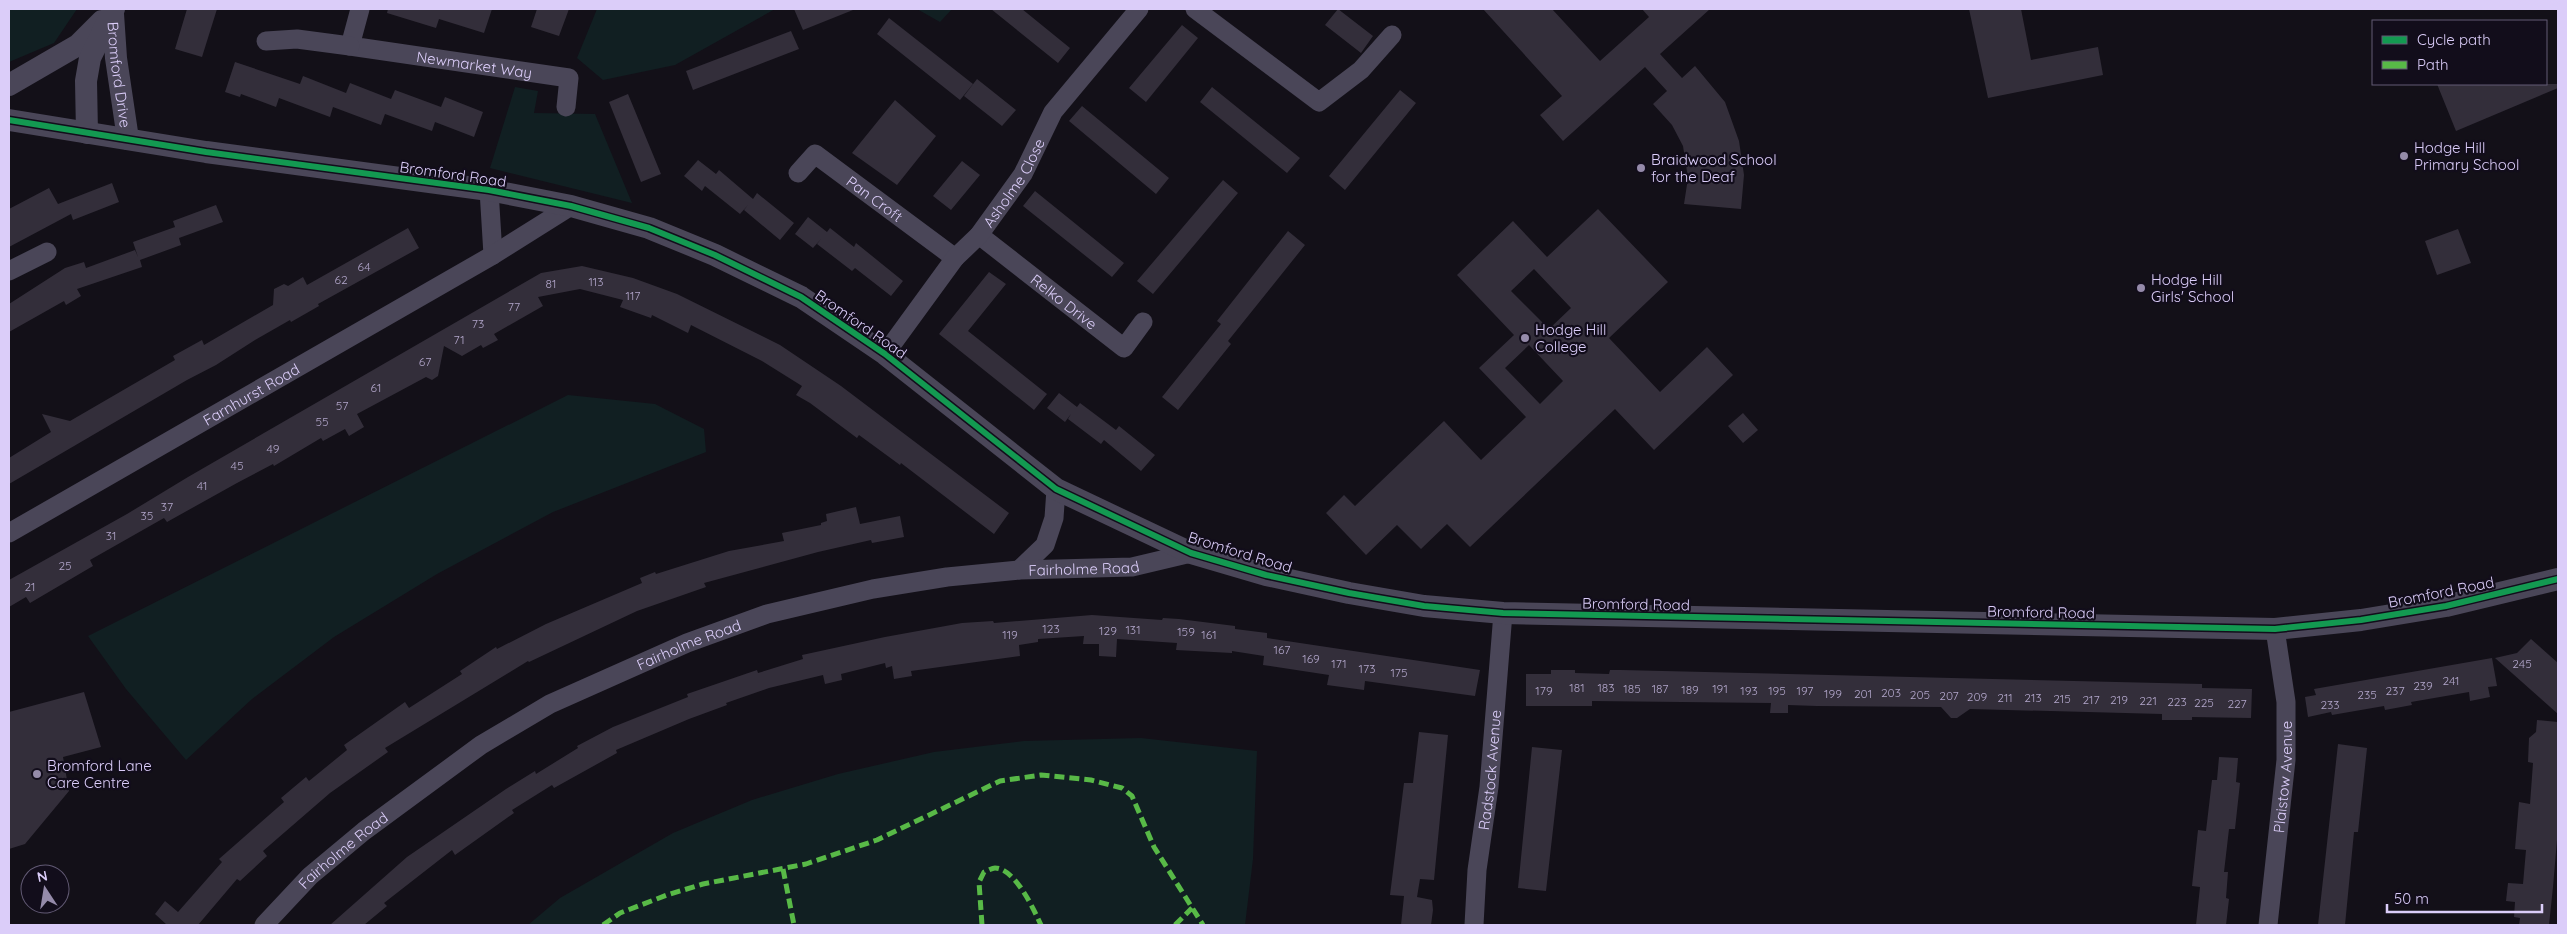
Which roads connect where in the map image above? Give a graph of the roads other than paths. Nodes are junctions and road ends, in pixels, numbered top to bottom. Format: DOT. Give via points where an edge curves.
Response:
graph roads {
  1 [pos="360,9"];
  2 [pos="1139,9"];
  3 [pos="1195,9"];
  4 [pos="113,10"];
  5 [pos="1392,35"];
  6 [pos="266,42"];
  7 [pos="350,46"];
  8 [pos="9,85"];
  9 [pos="566,107"];
  10 [pos="9,120"];
  11 [pos="87,132"];
  12 [pos="128,139"];
  13 [pos="798,173"];
  14 [pos="489,190"];
  15 [pos="571,206"];
  16 [pos="979,235"];
  17 [pos="47,252"];
  18 [pos="493,255"];
  19 [pos="955,258"];
  20 [pos="9,269"];
  21 [pos="1143,322"];
  22 [pos="885,354"];
  23 [pos="1056,489"];
  24 [pos="9,533"];
  25 [pos="1191,553"];
  26 [pos="1019,570"];
  27 [pos="2558,579"];
  28 [pos="1503,613"];
  29 [pos="2275,629"];
  30 [pos="264,925"];
  31 [pos="1474,925"];
  32 [pos="2268,925"];
  1 -- 7 [label="street"];
  2 -- 16 [label="street, Asholme Close" via="1053,112 1024,174"];
  3 -- 5 [label="street" via="1319,102 1360,70"];
  4 -- 8 [label="street, Bromford Drive" via="78,45"];
  4 -- 11 [label="street, Bromford Drive" via="90,58 86,81"];
  4 -- 12 [label="street, Bromford Drive" via="116,58"];
  6 -- 7 [label="street, Newmarket Way" via="297,38"];
  7 -- 9 [label="street, Newmarket Way" via="569,78"];
  10 -- 11 [label="street, Bromford Road"];
  11 -- 12 [label="street, Bromford Road"];
  12 -- 14 [label="street, Bromford Road"];
  13 -- 19 [label="street, Pan Croft" via="814,154"];
  14 -- 15 [label="street, Bromford Road"];
  14 -- 18 [label="street"];
  15 -- 18 [label="street, Farnhurst Road"];
  15 -- 22 [label="street, Bromford Road" via="649,228 715,255 801,298"];
  16 -- 19 [label="street, Asholme Close"];
  16 -- 21 [label="street, Relko Drive" via="1124,348"];
  17 -- 20 [label="street"];
  18 -- 24 [label="street, Farnhurst Road"];
  19 -- 22 [label="street, Asholme Close"];
  22 -- 23 [label="street, Bromford Road"];
  23 -- 25 [label="street, Bromford Road"];
  23 -- 26 [label="street" via="1054,518 1045,545"];
  25 -- 26 [label="street, Fairholme Road" via="1132,567"];
  25 -- 28 [label="street, Bromford Road" via="1266,575 1349,593 1424,606"];
  26 -- 30 [label="street, Fairholme Road" via="873,589 766,614 687,643 550,704 481,745 364,831 310,876"];
  27 -- 29 [label="street, Bromford Road" via="2446,606 2361,620"];
  28 -- 29 [label="street, Bromford Road"];
  28 -- 31 [label="street, Radstock Avenue"];
  29 -- 32 [label="street, Plaistow Avenue" via="2286,702 2286,760"];
}
